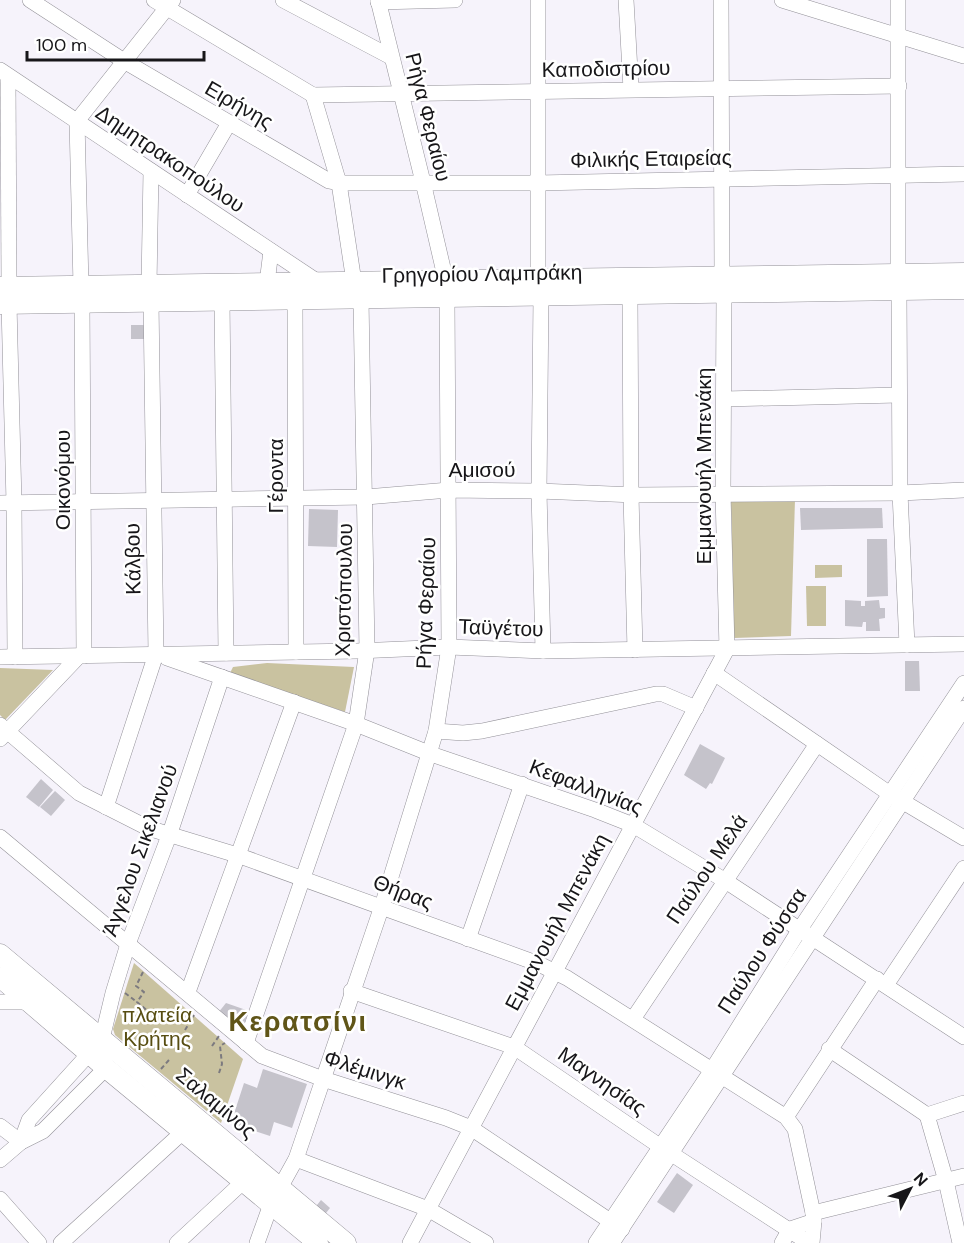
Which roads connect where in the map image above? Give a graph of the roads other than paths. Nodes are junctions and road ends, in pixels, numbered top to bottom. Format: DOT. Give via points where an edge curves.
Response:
graph roads {
  1 [pos="30,0"];
  2 [pos="283,0"];
  3 [pos="455,0"];
  4 [pos="538,0"];
  5 [pos="626,0"];
  6 [pos="720,0"];
  7 [pos="782,0"];
  8 [pos="898,0"];
  9 [pos="378,1"];
  10 [pos="165,2"];
  11 [pos="898,36"];
  12 [pos="964,56"];
  13 [pos="391,57"];
  14 [pos="123,61"];
  15 [pos="4,73"];
  16 [pos="899,86"];
  17 [pos="722,88"];
  18 [pos="631,89"];
  19 [pos="539,90"];
  20 [pos="400,94"];
  21 [pos="313,95"];
  22 [pos="77,121"];
  23 [pos="230,123"];
  24 [pos="151,171"];
  25 [pos="898,174"];
  26 [pos="964,174"];
  27 [pos="721,178"];
  28 [pos="423,182"];
  29 [pos="339,183"];
  30 [pos="537,183"];
  31 [pos="187,195"];
  32 [pos="271,251"];
  33 [pos="964,273"];
  34 [pos="318,282"];
  35 [pos="267,283"];
  36 [pos="898,283"];
  37 [pos="723,285"];
  38 [pos="539,288"];
  39 [pos="446,290"];
  40 [pos="964,290"];
  41 [pos="358,291"];
  42 [pos="150,293"];
  43 [pos="81,294"];
  44 [pos="4,295"];
  45 [pos="630,296"];
  46 [pos="295,300"];
  47 [pos="222,301"];
  48 [pos="899,395"];
  49 [pos="724,399"];
  50 [pos="449,490"];
  51 [pos="538,490"];
  52 [pos="964,490"];
  53 [pos="723,493"];
  54 [pos="900,493"];
  55 [pos="631,495"];
  56 [pos="366,497"];
  57 [pos="297,498"];
  58 [pos="224,499"];
  59 [pos="153,501"];
  60 [pos="84,502"];
  61 [pos="7,503"];
  62 [pos="964,644"];
  63 [pos="907,645"];
  64 [pos="449,647"];
  65 [pos="727,649"];
  66 [pos="367,650"];
  67 [pos="635,650"];
  68 [pos="543,651"];
  69 [pos="296,652"];
  70 [pos="226,653"];
  71 [pos="156,654"];
  72 [pos="7,657"];
  73 [pos="81,657"];
  74 [pos="714,673"];
  75 [pos="222,678"];
  76 [pos="964,683"];
  77 [pos="294,702"];
  78 [pos="696,708"];
  79 [pos="964,708"];
  80 [pos="356,724"];
  81 [pos="436,731"];
  82 [pos="2,732"];
  83 [pos="816,744"];
  84 [pos="431,754"];
  85 [pos="522,784"];
  86 [pos="896,797"];
  87 [pos="106,807"];
  88 [pos="633,825"];
  89 [pos="170,833"];
  90 [pos="0,837"];
  91 [pos="964,838"];
  92 [pos="237,855"];
  93 [pos="964,868"];
  94 [pos="304,878"];
  95 [pos="724,880"];
  96 [pos="382,906"];
  97 [pos="806,933"];
  98 [pos="468,939"];
  99 [pos="128,944"];
  100 [pos="0,954"];
  101 [pos="555,971"];
  102 [pos="0,977"];
  103 [pos="881,982"];
  104 [pos="351,991"];
  105 [pos="188,992"];
  106 [pos="0,1002"];
  107 [pos="31,1002"];
  108 [pos="633,1019"];
  109 [pos="963,1034"];
  110 [pos="246,1043"];
  111 [pos="96,1047"];
  112 [pos="514,1047"];
  113 [pos="829,1049"];
  114 [pos="106,1068"];
  115 [pos="717,1073"];
  116 [pos="322,1079"];
  117 [pos="964,1103"];
  118 [pos="927,1115"];
  119 [pos="786,1117"];
  120 [pos="0,1126"];
  121 [pos="471,1128"];
  122 [pos="184,1131"];
  123 [pos="21,1142"];
  124 [pos="666,1151"];
  125 [pos="296,1159"];
  126 [pos="0,1160"];
  127 [pos="964,1176"];
  128 [pos="244,1181"];
  129 [pos="946,1181"];
  130 [pos="275,1196"];
  131 [pos="0,1198"];
  132 [pos="428,1209"];
  133 [pos="813,1217"];
  134 [pos="616,1225"];
  135 [pos="790,1229"];
  136 [pos="322,1235"];
  137 [pos="39,1243"];
  138 [pos="61,1243"];
  139 [pos="177,1243"];
  140 [pos="257,1243"];
  141 [pos="346,1243"];
  142 [pos="410,1243"];
  143 [pos="486,1243"];
  144 [pos="596,1243"];
  145 [pos="612,1243"];
  146 [pos="782,1243"];
  147 [pos="811,1243"];
  148 [pos="960,1243"];
  1 -- 14 [label="street, Ειρήνης"];
  2 -- 13 [label="street"];
  3 -- 9 [label="street"];
  4 -- 19 [label="street"];
  5 -- 18 [label="street"];
  6 -- 17 [label="street, Εμμανουήλ Μπενάκη"];
  7 -- 11 [label="street"];
  8 -- 11 [label="street"];
  9 -- 13 [label="street, Ρήγα Φεραίου"];
  10 -- 14 [label="street"];
  10 -- 21 [label="street"];
  11 -- 12 [label="street"];
  11 -- 16 [label="street"];
  13 -- 20 [label="street, Ρήγα Φεραίου"];
  14 -- 22 [label="street"];
  14 -- 23 [label="street, Ειρήνης"];
  15 -- 22 [label="street, Δημητρακοπούλου"];
  15 -- 44 [label="street"];
  16 -- 17 [label="street, Καποδιστρίου"];
  16 -- 25 [label="street"];
  17 -- 18 [label="street, Καποδιστρίου"];
  17 -- 27 [label="street, Εμμανουήλ Μπενάκη"];
  18 -- 19 [label="street, Καποδιστρίου"];
  19 -- 20 [label="street, Καποδιστρίου"];
  19 -- 30 [label="street"];
  20 -- 21 [label="street, Καποδιστρίου"];
  20 -- 28 [label="street, Ρήγα Φεραίου"];
  21 -- 29 [label="street, Χριστόπουλου"];
  22 -- 24 [label="street, Δημητρακοπούλου"];
  22 -- 43 [label="street, Οικονόμου"];
  23 -- 29 [label="street, Ειρήνης" via="329,181"];
  23 -- 31 [label="street"];
  24 -- 31 [label="street, Δημητρακοπούλου"];
  24 -- 42 [label="street, Κάλβου"];
  25 -- 26 [label="street, Φιλικής Εταιρείας"];
  25 -- 27 [label="street, Φιλικής Εταιρείας"];
  25 -- 36 [label="street"];
  27 -- 30 [label="street, Φιλικής Εταιρείας"];
  27 -- 37 [label="street, Εμμανουήλ Μπενάκη"];
  28 -- 29 [label="street, Φιλικής Εταιρείας"];
  28 -- 30 [label="street, Φιλικής Εταιρείας"];
  28 -- 39 [label="street, Ρήγα Φεραίου"];
  29 -- 41 [label="street, Χριστόπουλου"];
  30 -- 38 [label="street"];
  31 -- 32 [label="street, Δημητρακοπούλου"];
  32 -- 34 [label="street, Δημητρακοπούλου"];
  32 -- 35 [label="street"];
  33 -- 36 [label="main road, Γρηγορίου Λαμπράκη"];
  34 -- 35 [label="main road, Γρηγορίου Λαμπράκη"];
  34 -- 41 [label="main road, Γρηγορίου Λαμπράκη"];
  35 -- 42 [label="main road, Γρηγορίου Λαμπράκη"];
  36 -- 37 [label="main road, Γρηγορίου Λαμπράκη"];
  36 -- 40 [label="main road, Γρηγορίου Λαμπράκη"];
  36 -- 48 [label="street"];
  37 -- 38 [label="main road, Γρηγορίου Λαμπράκη"];
  37 -- 45 [label="main road, Γρηγορίου Λαμπράκη"];
  37 -- 49 [label="street, Εμμανουήλ Μπενάκη"];
  38 -- 39 [label="main road, Γρηγορίου Λαμπράκη"];
  38 -- 45 [label="main road, Γρηγορίου Λαμπράκη"];
  38 -- 51 [label="street"];
  39 -- 41 [label="main road, Γρηγορίου Λαμπράκη"];
  39 -- 50 [label="street, Ρήγα Φεραίου"];
  41 -- 46 [label="main road, Γρηγορίου Λαμπράκη"];
  41 -- 56 [label="street, Χριστόπουλου"];
  42 -- 43 [label="main road, Γρηγορίου Λαμπράκη"];
  42 -- 47 [label="main road, Γρηγορίου Λαμπράκη"];
  42 -- 59 [label="street, Κάλβου"];
  43 -- 44 [label="main road, Γρηγορίου Λαμπράκη"];
  43 -- 60 [label="street, Οικονόμου"];
  44 -- 61 [label="street"];
  45 -- 55 [label="street"];
  46 -- 47 [label="main road, Γρηγορίου Λαμπράκη"];
  46 -- 57 [label="street, Γέροντα"];
  47 -- 58 [label="street"];
  48 -- 49 [label="street"];
  48 -- 54 [label="street"];
  49 -- 53 [label="street, Εμμανουήλ Μπενάκη"];
  50 -- 51 [label="street, Αμισού"];
  50 -- 56 [label="street, Αμισού"];
  50 -- 64 [label="street, Ρήγα Φεραίου"];
  51 -- 55 [label="street, Αμισού"];
  51 -- 68 [label="street"];
  52 -- 54 [label="street, Αμισού"];
  53 -- 54 [label="street, Αμισού"];
  53 -- 55 [label="street, Αμισού"];
  53 -- 65 [label="street, Εμμανουήλ Μπενάκη"];
  54 -- 63 [label="street"];
  55 -- 67 [label="street"];
  56 -- 57 [label="street, Αμισού"];
  56 -- 66 [label="street, Χριστόπουλου"];
  57 -- 58 [label="street, Αμισού"];
  57 -- 69 [label="street, Γέροντα"];
  58 -- 59 [label="street, Αμισού"];
  58 -- 70 [label="street"];
  59 -- 60 [label="street, Αμισού"];
  59 -- 71 [label="street, Κάλβου"];
  60 -- 61 [label="street, Αμισού"];
  60 -- 73 [label="street, Οικονόμου"];
  61 -- 72 [label="street"];
  62 -- 63 [label="street, Ταϋγέτου"];
  63 -- 65 [label="street, Ταϋγέτου"];
  64 -- 66 [label="street, Ταϋγέτου"];
  64 -- 68 [label="street, Ταϋγέτου"];
  64 -- 81 [label="street, Ρήγα Φεραίου"];
  65 -- 67 [label="street, Ταϋγέτου"];
  65 -- 74 [label="street, Εμμανουήλ Μπενάκη"];
  66 -- 69 [label="street, Ταϋγέτου"];
  66 -- 80 [label="street, Χριστόπουλου"];
  67 -- 68 [label="street, Ταϋγέτου"];
  69 -- 70 [label="street, Ταϋγέτου"];
  70 -- 71 [label="street, Ταϋγέτου"];
  71 -- 73 [label="street, Ταϋγέτου"];
  71 -- 75 [label="street, Κεφαλληνίας"];
  71 -- 87 [label="street, Κάλβου"];
  72 -- 73 [label="street, Ταϋγέτου"];
  73 -- 82 [label="street"];
  74 -- 78 [label="street, Εμμανουήλ Μπενάκη"];
  74 -- 83 [label="street"];
  75 -- 77 [label="street, Κεφαλληνίας"];
  75 -- 89 [label="street, Άγγελου Σικελιανού"];
  76 -- 86 [label="street, Παύλου Φύσσα"];
  77 -- 80 [label="street, Κεφαλληνίας"];
  77 -- 92 [label="street"];
  78 -- 81 [label="street" via="656,694 482,731"];
  78 -- 88 [label="street, Εμμανουήλ Μπενάκη"];
  79 -- 86 [label="street, Παύλου Φύσσα"];
  80 -- 84 [label="street, Κεφαλληνίας"];
  80 -- 94 [label="street, Χριστόπουλου"];
  81 -- 84 [label="street, Ρήγα Φεραίου"];
  82 -- 87 [label="street, Θήρας" via="79,793"];
  83 -- 86 [label="street"];
  83 -- 95 [label="street, Παύλου Μελά"];
  84 -- 85 [label="street, Κεφαλληνίας"];
  84 -- 96 [label="street, Ρήγα Φεραίου"];
  85 -- 88 [label="street, Κεφαλληνίας"];
  85 -- 98 [label="street"];
  86 -- 91 [label="street"];
  86 -- 97 [label="street, Παύλου Φύσσα"];
  87 -- 89 [label="street, Θήρας" via="148,828"];
  88 -- 95 [label="street, Κεφαλληνίας"];
  88 -- 101 [label="street, Εμμανουήλ Μπενάκη"];
  89 -- 92 [label="street, Θήρας"];
  89 -- 99 [label="street, Άγγελου Σικελιανού"];
  90 -- 99 [label="street, Φλέμινγκ"];
  92 -- 94 [label="street, Θήρας"];
  92 -- 105 [label="street"];
  93 -- 103 [label="street"];
  94 -- 96 [label="street, Θήρας"];
  94 -- 110 [label="street, Χριστόπουλου"];
  95 -- 97 [label="street, Κεφαλληνίας"];
  95 -- 108 [label="street, Παύλου Μελά"];
  96 -- 98 [label="street, Θήρας"];
  96 -- 104 [label="street, Ρήγα Φεραίου"];
  97 -- 103 [label="street, Κεφαλληνίας"];
  97 -- 115 [label="street, Παύλου Φύσσα"];
  98 -- 101 [label="street, Θήρας"];
  99 -- 105 [label="street, Φλέμινγκ"];
  99 -- 111 [label="street, Άγγελου Σικελιανού"];
  100 -- 111 [label="main road, Σαλαμίνος"];
  101 -- 108 [label="street, Θήρας"];
  101 -- 112 [label="street, Εμμανουήλ Μπενάκη"];
  102 -- 107 [label="main road, Σαλαμίνος"];
  103 -- 109 [label="street, Κεφαλληνίας"];
  103 -- 113 [label="street"];
  104 -- 112 [label="street, Μαγνησίας"];
  104 -- 116 [label="street, Ρήγα Φεραίου"];
  105 -- 110 [label="street, Φλέμινγκ"];
  106 -- 107 [label="street"];
  107 -- 111 [label="main road, Σαλαμίνος"];
  108 -- 115 [label="street, Θήρας"];
  110 -- 116 [label="street, Φλέμινγκ" via="262,1056"];
  111 -- 114 [label="main road, Σαλαμίνος"];
  111 -- 123 [label="street" via="29,1120"];
  111 -- 130 [label="main road, Σαλαμίνος"];
  112 -- 121 [label="street, Εμμανουήλ Μπενάκη"];
  112 -- 124 [label="street, Μαγνησίας"];
  113 -- 118 [label="street"];
  113 -- 119 [label="street"];
  114 -- 122 [label="main road, Σαλαμίνος"];
  114 -- 123 [label="street" via="44,1131"];
  115 -- 119 [label="street, Θήρας"];
  115 -- 124 [label="street, Παύλου Φύσσα"];
  116 -- 121 [label="street, Φλέμινγκ"];
  116 -- 125 [label="street, Ρήγα Φεραίου"];
  117 -- 118 [label="street"];
  118 -- 129 [label="street"];
  119 -- 133 [label="street" via="795,1129"];
  120 -- 123 [label="street"];
  121 -- 132 [label="street, Εμμανουήλ Μπενάκη"];
  121 -- 134 [label="street, Φλέμινγκ"];
  122 -- 128 [label="main road, Σαλαμίνος"];
  122 -- 138 [label="street"];
  123 -- 126 [label="street"];
  124 -- 134 [label="street, Παύλου Φύσσα"];
  124 -- 135 [label="street, Μαγνησίας"];
  125 -- 130 [label="street, Ρήγα Φεραίου"];
  125 -- 132 [label="street"];
  127 -- 129 [label="street"];
  128 -- 130 [label="main road, Σαλαμίνος"];
  128 -- 139 [label="street"];
  129 -- 133 [label="street"];
  129 -- 148 [label="street"];
  130 -- 136 [label="main road, Σαλαμίνος"];
  130 -- 136 [label="main road, Σαλαμίνος" via="299,1204"];
  130 -- 140 [label="street, Ρήγα Φεραίου"];
  131 -- 137 [label="street"];
  132 -- 142 [label="street, Εμμανουήλ Μπενάκη"];
  132 -- 143 [label="street"];
  133 -- 135 [label="street"];
  133 -- 147 [label="street"];
  134 -- 144 [label="street, Παύλου Φύσσα"];
  134 -- 145 [label="street, Παύλου Φύσσα"];
  135 -- 146 [label="street"];
  135 -- 147 [label="street, Μαγνησίας"];
  136 -- 141 [label="main road, Σαλαμίνος"];
}
